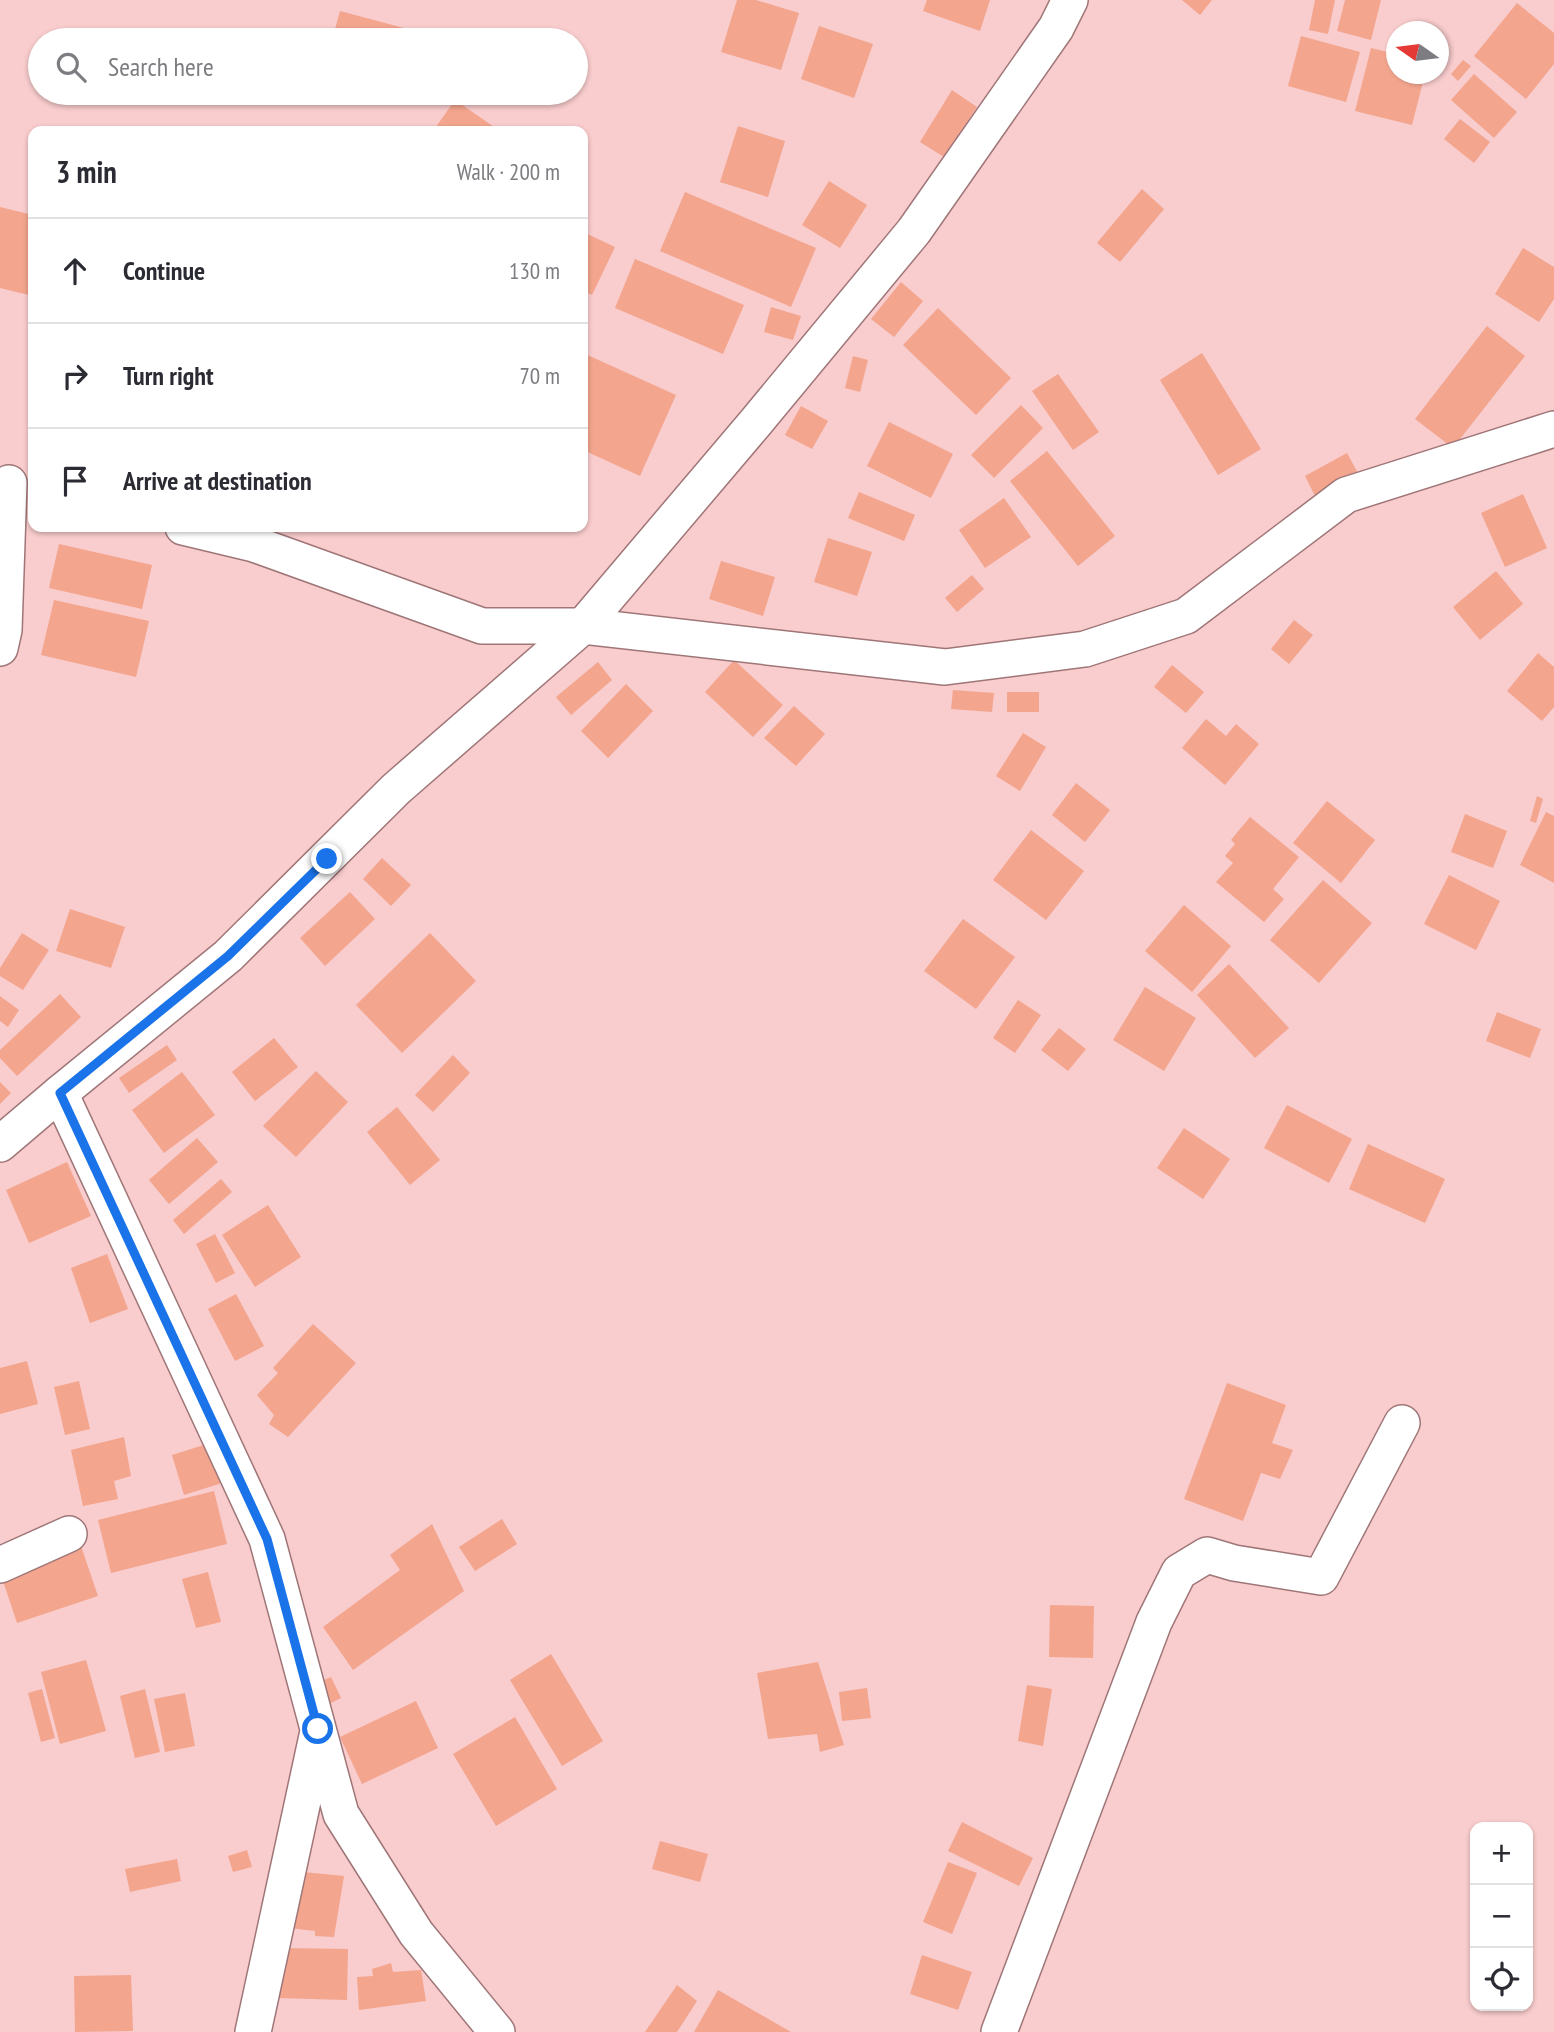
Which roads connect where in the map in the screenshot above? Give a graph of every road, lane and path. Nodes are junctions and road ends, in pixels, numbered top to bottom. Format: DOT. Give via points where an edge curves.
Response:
graph roads {
  1 [pos="1070,0"];
  2 [pos="1554,429"];
  3 [pos="14,484"];
  4 [pos="204,532"];
  5 [pos="583,626"];
  6 [pos="0,648"];
  7 [pos="60,1093"];
  8 [pos="0,1144"];
  9 [pos="1402,1423"];
  10 [pos="69,1534"];
  11 [pos="0,1565"];
  12 [pos="318,1729"];
  13 [pos="253,2032"];
  14 [pos="497,2032"];
  15 [pos="999,2032"];
  1 -- 5 [label="street" via="1056,28 914,231"];
  2 -- 5 [label="street" via="1346,495 1186,616 1085,649 945,667"];
  3 -- 6 [label="street"];
  4 -- 5 [label="street" via="254,544 482,626"];
  5 -- 7 [label="street" via="396,789 228,956"];
  7 -- 8 [label="street"];
  7 -- 12 [label="street" via="267,1539"];
  9 -- 15 [label="street" via="1321,1577 1207,1555 1179,1572 1154,1622"];
  10 -- 11 [label="street"];
  12 -- 13 [label="street"];
  12 -- 14 [label="street" via="341,1814 416,1933"];
}
